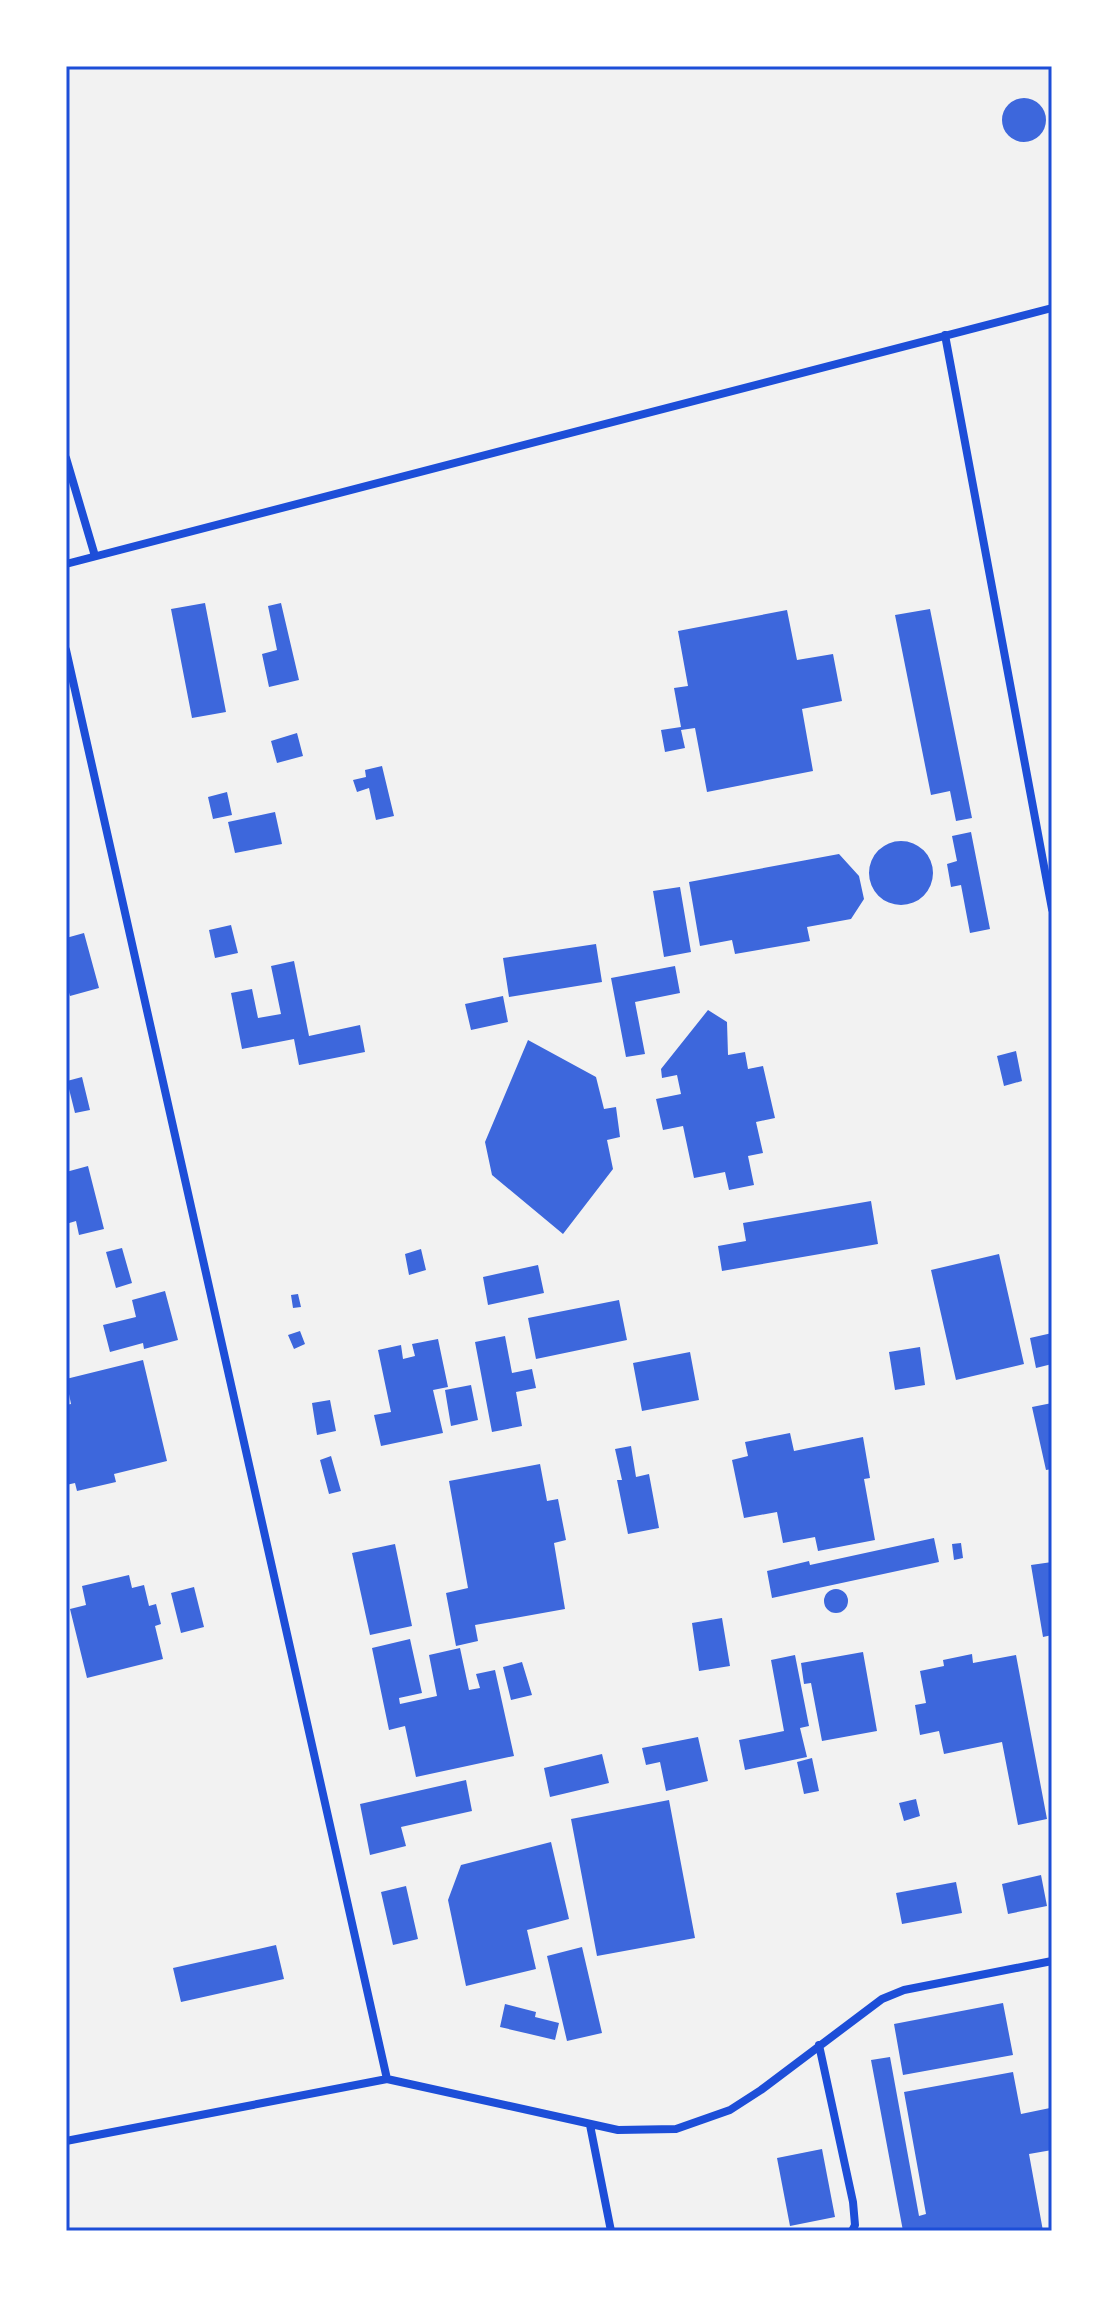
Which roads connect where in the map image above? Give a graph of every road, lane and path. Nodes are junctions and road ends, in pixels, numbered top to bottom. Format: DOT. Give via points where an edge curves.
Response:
graph roads {
  1 [pos="1052,308"];
  2 [pos="945,335"];
  3 [pos="66,458"];
  4 [pos="95,556"];
  5 [pos="66,564"];
  6 [pos="66,650"];
  7 [pos="1052,909"];
  8 [pos="1052,1961"];
  9 [pos="819,2045"];
  10 [pos="387,2079"];
  11 [pos="590,2125"];
  12 [pos="66,2141"];
  13 [pos="611,2231"];
  14 [pos="852,2231"];
  1 -- 2 [label="street"];
  2 -- 4 [label="street"];
  2 -- 7 [label="street"];
  3 -- 4 [label="street"];
  4 -- 5 [label="street"];
  6 -- 10 [label="street"];
  8 -- 9 [label="street" via="904,1990 871,2006"];
  9 -- 11 [label="street" via="761,2090 704,2121 647,2131"];
  9 -- 14 [label="street" via="853,2202"];
  10 -- 11 [label="street"];
  10 -- 12 [label="street"];
  11 -- 13 [label="street"];
}
